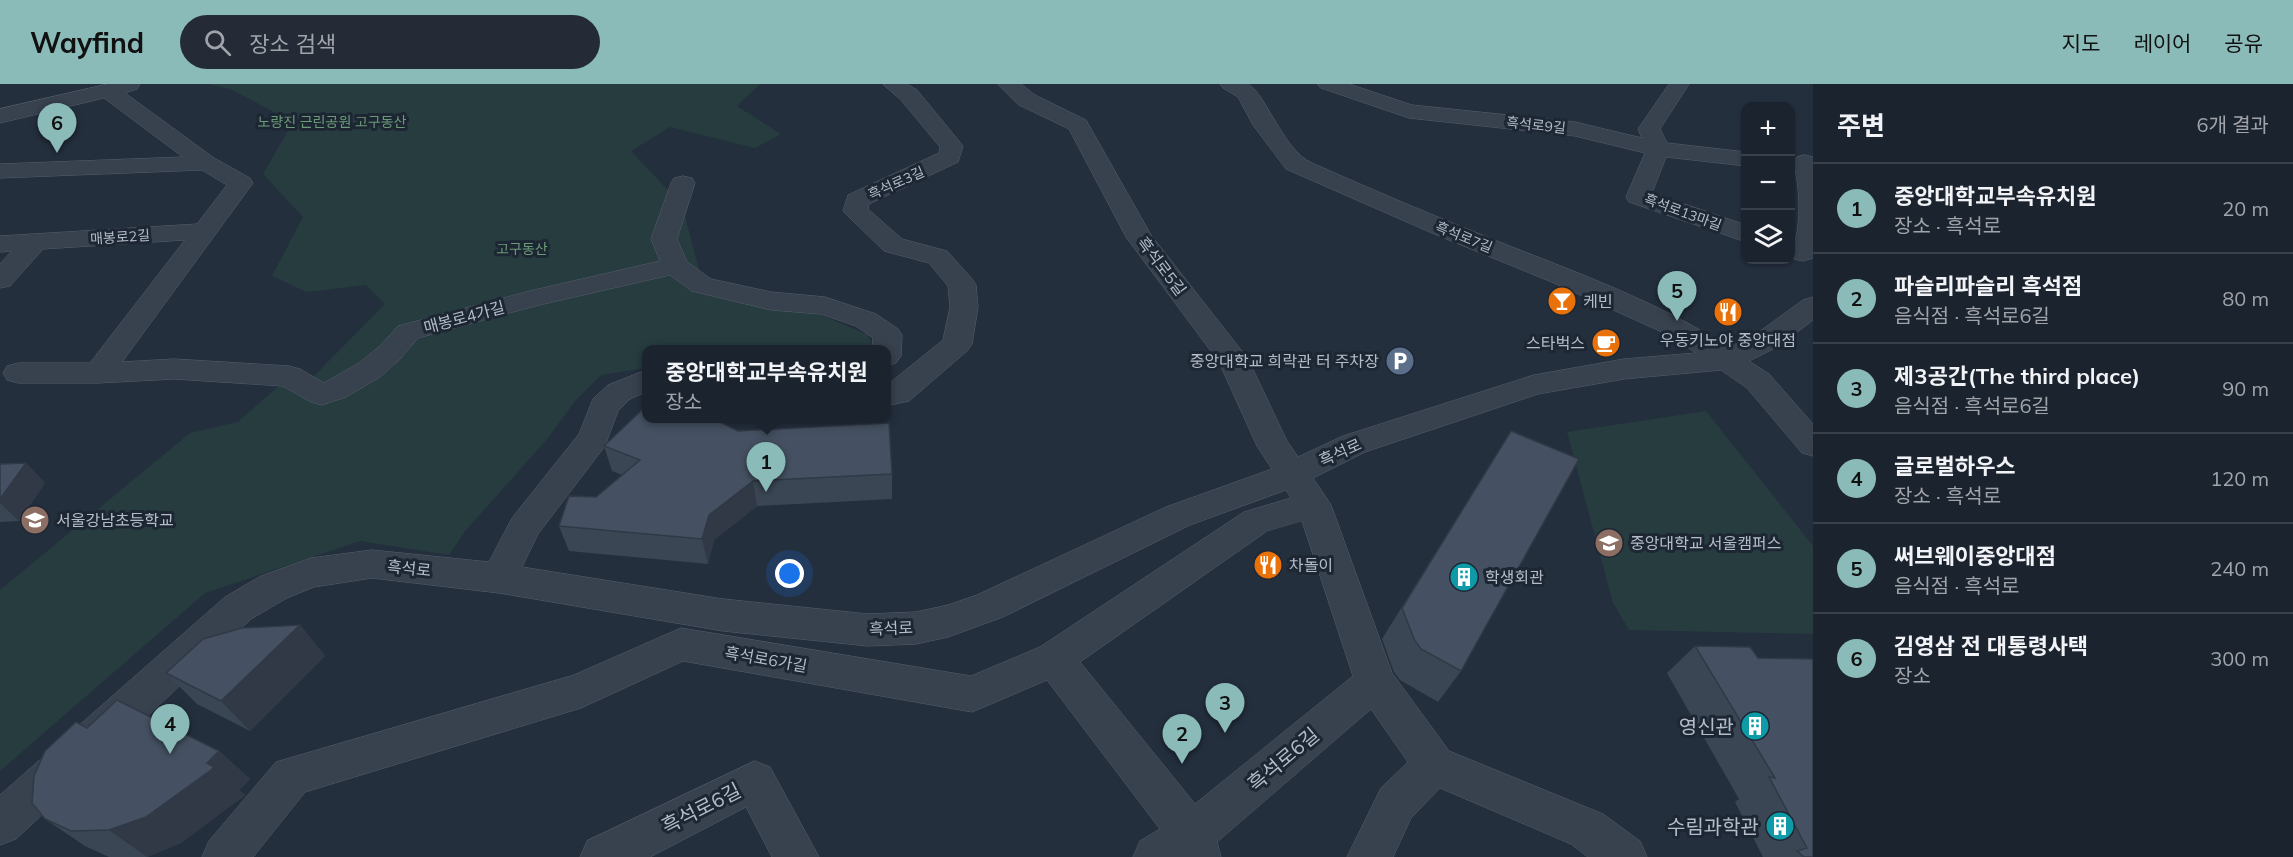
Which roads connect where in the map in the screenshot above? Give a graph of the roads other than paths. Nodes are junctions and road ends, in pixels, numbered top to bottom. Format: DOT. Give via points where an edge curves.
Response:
graph roads {
  1 [pos="136,84"];
  2 [pos="893,84"];
  3 [pos="1008,84"];
  4 [pos="1230,84"];
  5 [pos="1328,84"];
  6 [pos="1679,84"];
  7 [pos="109,91"];
  8 [pos="0,116"];
  9 [pos="1658,149"];
  10 [pos="1741,158"];
  11 [pos="1803,162"];
  12 [pos="206,163"];
  13 [pos="0,171"];
  14 [pos="682,183"];
  15 [pos="207,231"];
  16 [pos="1741,232"];
  17 [pos="34,243"];
  18 [pos="0,244"];
  19 [pos="1802,254"];
  20 [pos="675,266"];
  21 [pos="0,280"];
  22 [pos="1813,306"];
  23 [pos="887,345"];
  24 [pos="1726,360"];
  25 [pos="18,373"];
  26 [pos="98,373"];
  27 [pos="642,382"];
  28 [pos="891,395"];
  29 [pos="1813,445"];
  30 [pos="1304,489"];
  31 [pos="499,578"];
  32 [pos="1054,659"];
  33 [pos="1375,682"];
  34 [pos="1434,765"];
  35 [pos="0,824"];
  36 [pos="1183,850"];
  37 [pos="225,857"];
  38 [pos="603,857"];
  39 [pos="796,857"];
  40 [pos="1370,857"];
  41 [pos="1624,857"];
  1 -- 7 [label="street"];
  2 -- 28 [label="street, 흑석로3길" via="909,95 952,146 950,157 857,200 855,211 893,245 938,258 962,285 964,307 957,344 898,394"];
  3 -- 30 [label="street, 흑석로5길" via="1027,100 1078,125 1139,237 1233,359 1273,446"];
  4 -- 24 [label="street, 흑석로7길" via="1247,93 1294,164 1564,277 1683,331"];
  5 -- 9 [label="street, 흑석로9길" via="1409,111 1575,129"];
  6 -- 9 [label="street" via="1649,129"];
  7 -- 8 [label="street"];
  7 -- 12 [label="street"];
  9 -- 10 [label="street, 흑석로9길"];
  9 -- 16 [label="street, 흑석로13마길" via="1638,197"];
  11 -- 19 [label="street" via="1810,177 1810,242"];
  12 -- 13 [label="street"];
  12 -- 15 [label="street" via="241,183"];
  14 -- 20 [label="street" via="664,238"];
  15 -- 17 [label="street, 매봉로2길"];
  15 -- 26 [label="street"];
  17 -- 18 [label="street, 매봉로2길"];
  17 -- 21 [label="street"];
  20 -- 23 [label="street" via="702,285 771,301 825,306 866,320 888,335"];
  20 -- 26 [label="street, 매봉로4가길" via="408,332 368,374 322,395 289,376 174,369"];
  22 -- 24 [label="street, 흑석로" via="1769,339"];
  24 -- 29 [label="street, 흑석로7길" via="1758,381"];
  24 -- 30 [label="street, 흑석로" via="1624,369 1534,385 1354,444"];
  25 -- 26 [label="street, 매봉로4가길"];
  27 -- 31 [label="street" via="619,392 604,407 594,438 524,527"];
  30 -- 31 [label="street, 흑석로" via="1178,516 990,606 916,628 868,630 755,619"];
  30 -- 32 [label="street, 흑석로6가길"];
  30 -- 33 [label="street"];
  31 -- 35 [label="street, 흑석로" via="372,564 311,573 274,586 238,608"];
  32 -- 36 [label="street, 흑석로6길"];
  32 -- 37 [label="street, 흑석로6가길" via="972,694 681,644 581,690 291,776"];
  33 -- 34 [label="street"];
  33 -- 36 [label="street, 흑석로6길"];
  34 -- 40 [label="street" via="1396,803"];
  34 -- 41 [label="street" via="1587,829"];
  38 -- 39 [label="street, 흑석로6길" via="755,781"];
}
